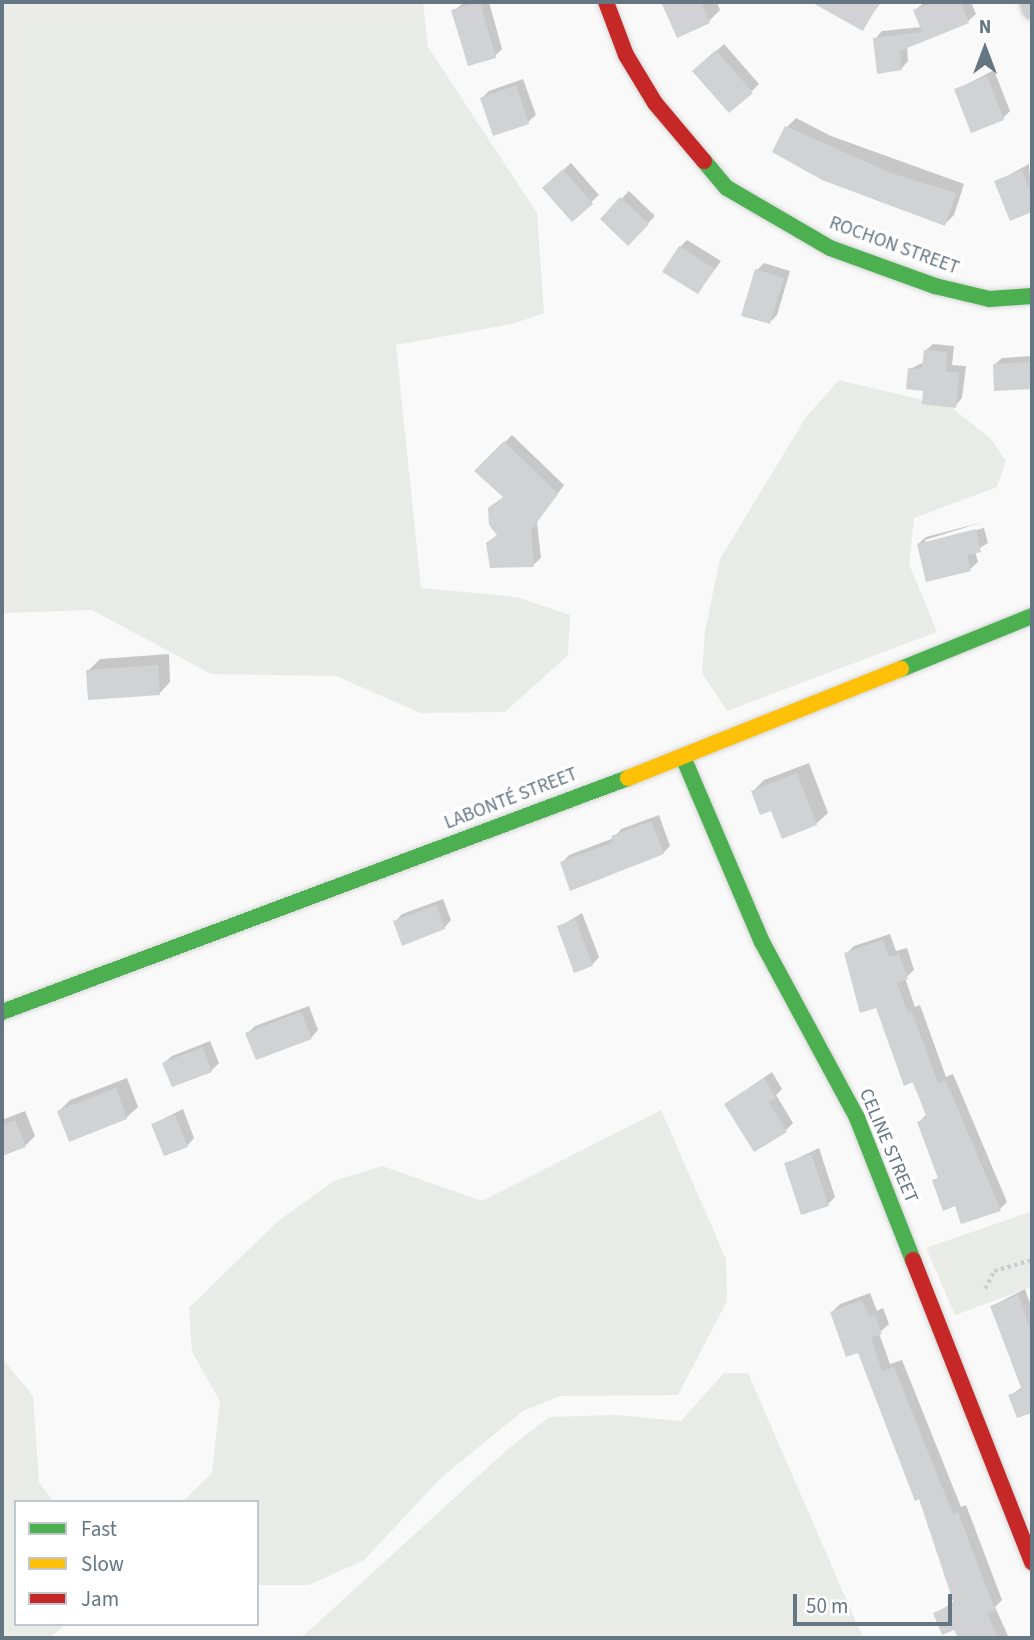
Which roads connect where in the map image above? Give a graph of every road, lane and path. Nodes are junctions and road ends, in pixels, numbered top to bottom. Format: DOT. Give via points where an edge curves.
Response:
graph roads {
  1 [pos="607,2"];
  2 [pos="1030,2"];
  3 [pos="1032,9"];
  4 [pos="1032,296"];
  5 [pos="1032,616"];
  6 [pos="683,757"];
  7 [pos="2,1012"];
  8 [pos="1032,1259"];
  9 [pos="985,1289"];
  10 [pos="1032,1562"];
  1 -- 4 [label="street, ROCHON STREET" via="626,55 655,103 727,188 830,248 935,286 989,299"];
  2 -- 3 [label="street"];
  5 -- 6 [label="street, LABONTÉ STREET"];
  6 -- 7 [label="street, LABONTÉ STREET"];
  6 -- 10 [label="street, CELINE STREET" via="762,942 857,1118"];
  8 -- 9 [label="path" via="994,1271"];
}
